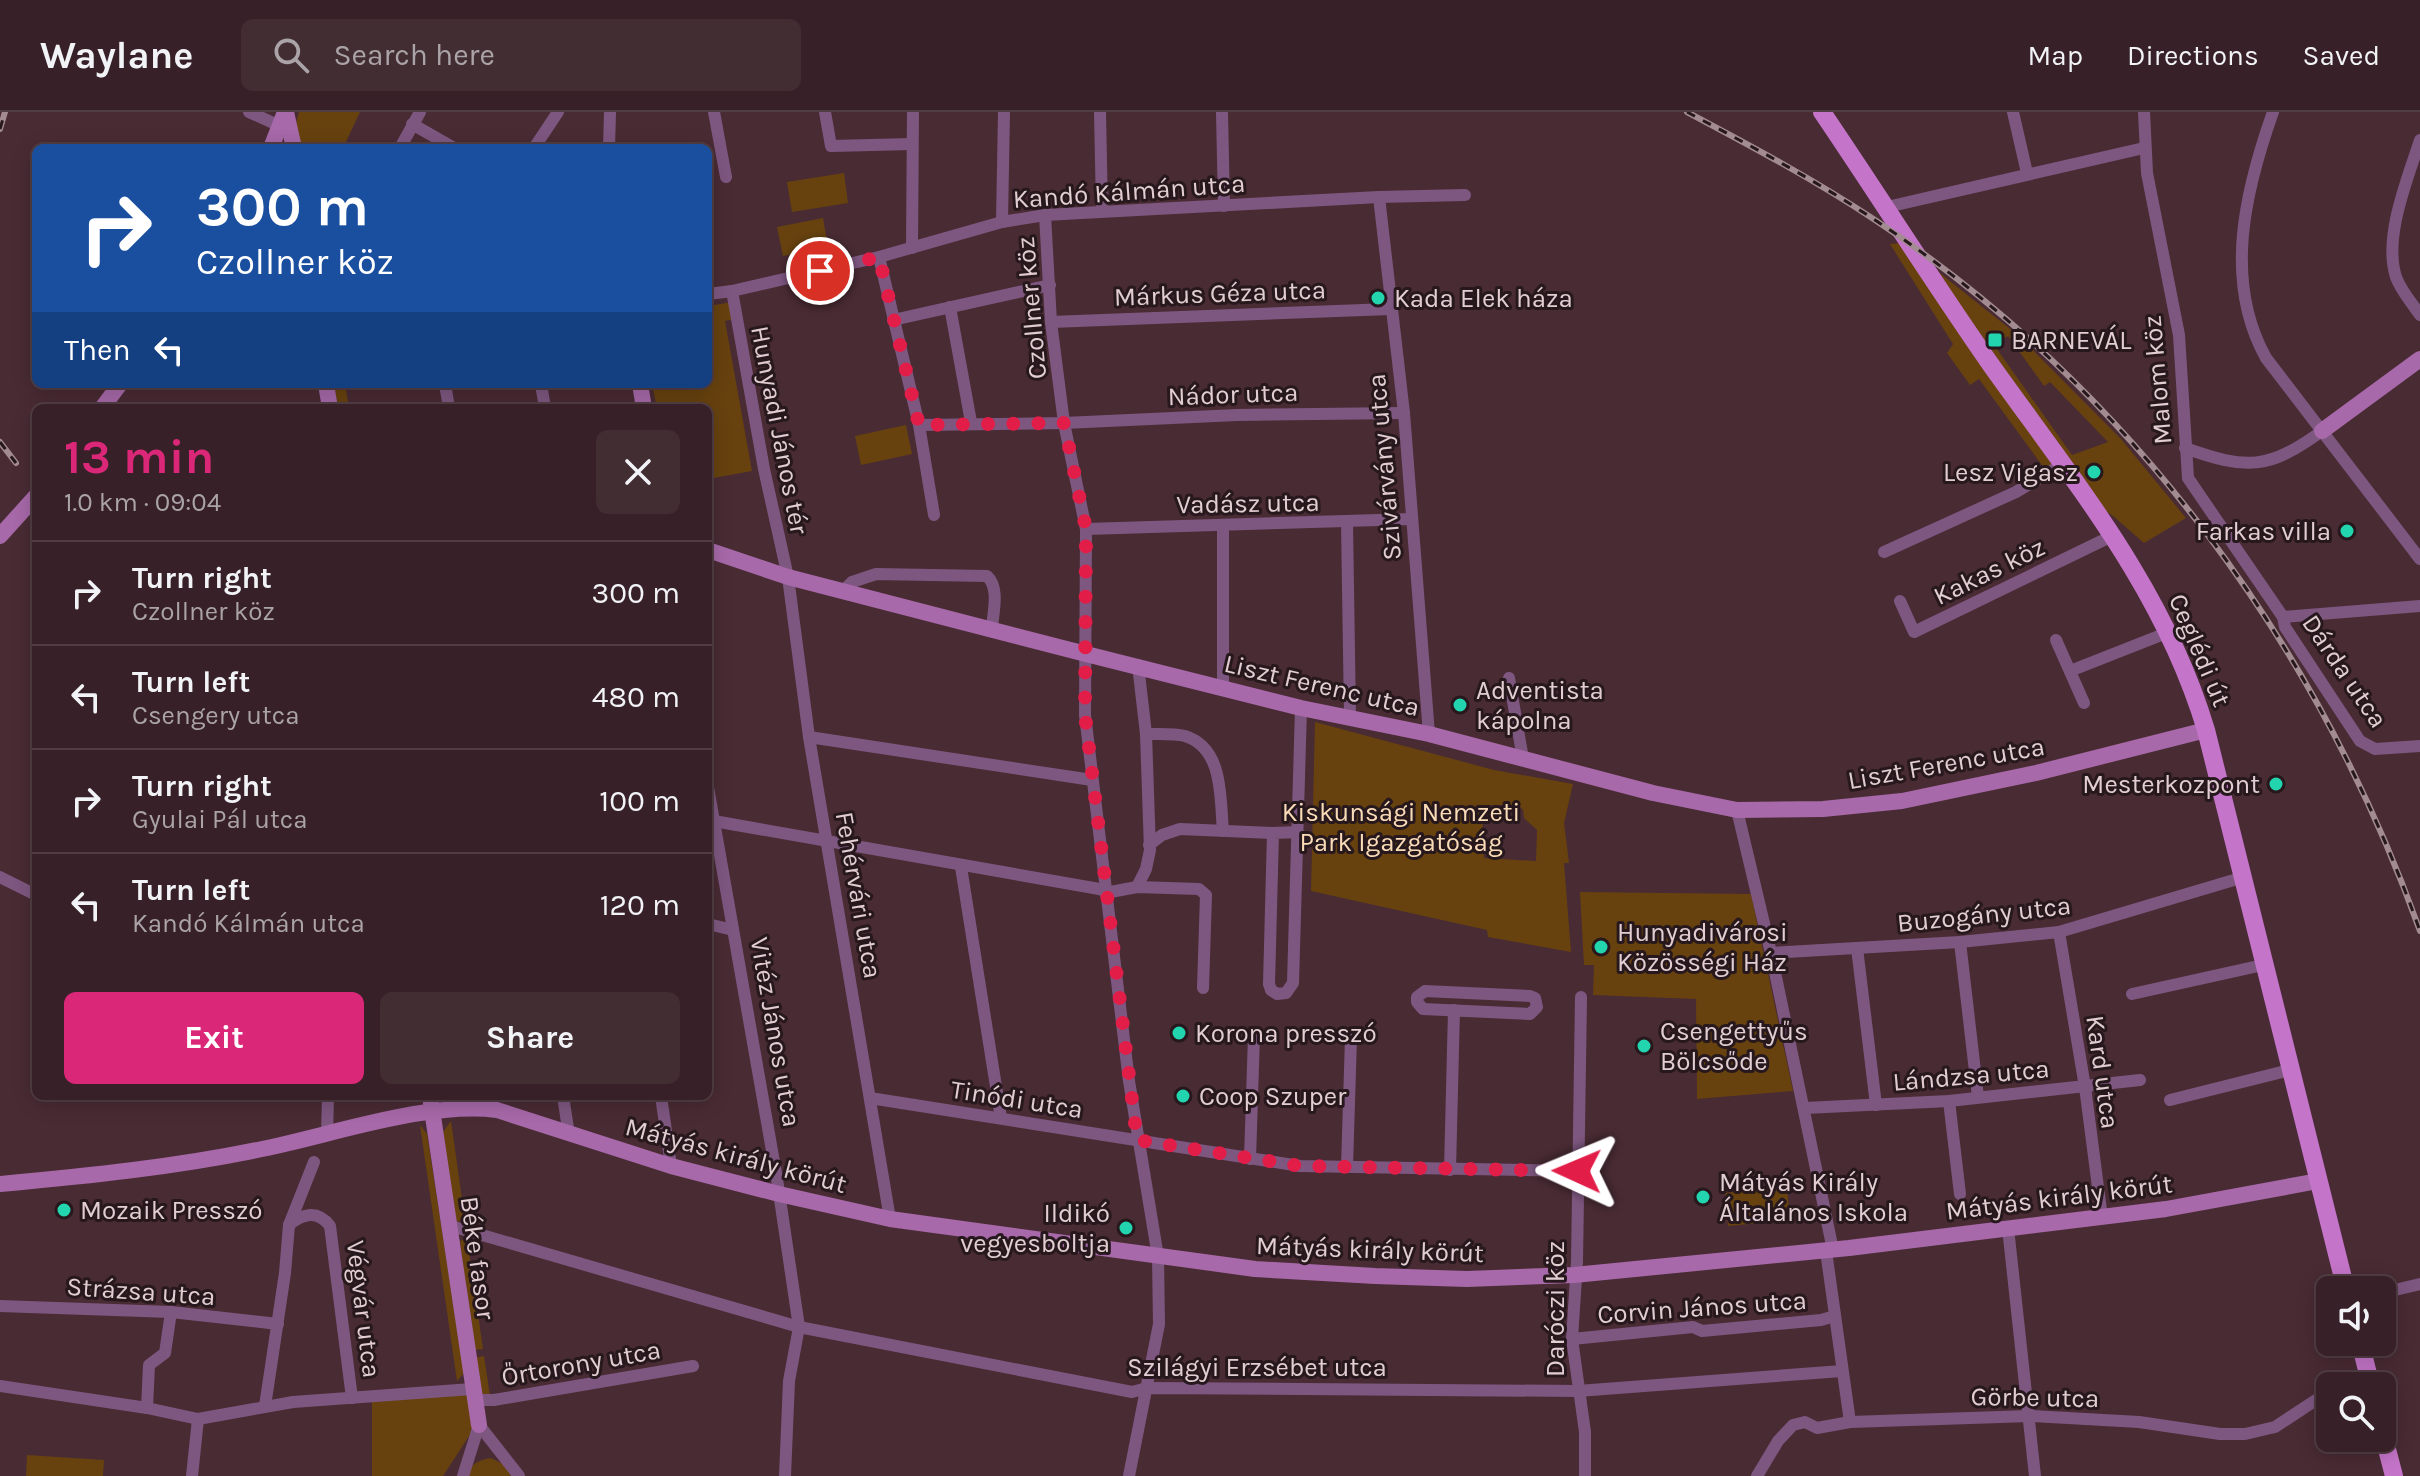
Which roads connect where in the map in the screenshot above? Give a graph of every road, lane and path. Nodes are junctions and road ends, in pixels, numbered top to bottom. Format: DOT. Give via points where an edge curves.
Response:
graph roads {
  1 [pos="249,112"];
  2 [pos="420,112"];
  3 [pos="558,112"];
  4 [pos="610,112"];
  5 [pos="714,112"];
  6 [pos="825,112"];
  7 [pos="913,112"];
  8 [pos="1004,112"];
  9 [pos="1100,112"];
  10 [pos="1222,112"];
  11 [pos="1822,112"];
  12 [pos="2013,112"];
  13 [pos="2144,112"];
  14 [pos="2273,112"];
  15 [pos="284,117"];
  16 [pos="412,124"];
  17 [pos="2420,140"];
  18 [pos="273,144"];
  19 [pos="293,144"];
  20 [pos="402,144"];
  21 [pos="447,144"];
  22 [pos="537,144"];
  23 [pos="609,144"];
  24 [pos="912,144"];
  25 [pos="2144,148"];
  26 [pos="2027,173"];
  27 [pos="2420,175"];
  28 [pos="726,177"];
  29 [pos="2405,186"];
  30 [pos="1465,195"];
  31 [pos="1379,197"];
  32 [pos="1224,206"];
  33 [pos="1887,207"];
  34 [pos="1102,210"];
  35 [pos="1045,215"];
  36 [pos="1002,222"];
  37 [pos="912,248"];
  38 [pos="879,257"];
  39 [pos="1050,285"];
  40 [pos="732,291"];
  41 [pos="712,294"];
  42 [pos="950,307"];
  43 [pos="1390,309"];
  44 [pos="2420,315"];
  45 [pos="893,320"];
  46 [pos="1051,322"];
  47 [pos="2420,359"];
  48 [pos="1404,413"];
  49 [pos="971,422"];
  50 [pos="1064,423"];
  51 [pos="919,425"];
  52 [pos="2322,431"];
  53 [pos="2185,448"];
  54 [pos="2063,464"];
  55 [pos="32,500"];
  56 [pos="934,515"];
  57 [pos="1412,519"];
  58 [pos="1347,523"];
  59 [pos="1223,526"];
  60 [pos="1086,529"];
  61 [pos="0,536"];
  62 [pos="2112,536"];
  63 [pos="712,551"];
  64 [pos="1884,552"];
  65 [pos="2420,559"];
  66 [pos="788,577"];
  67 [pos="843,591"];
  68 [pos="1900,601"];
  69 [pos="2420,606"];
  70 [pos="2283,617"];
  71 [pos="992,628"];
  72 [pos="2169,632"];
  73 [pos="2056,640"];
  74 [pos="1086,654"];
  75 [pos="1138,665"];
  76 [pos="2070,671"];
  77 [pos="1509,678"];
  78 [pos="1223,687"];
  79 [pos="2084,703"];
  80 [pos="1301,708"];
  81 [pos="1350,717"];
  82 [pos="2206,730"];
  83 [pos="1146,734"];
  84 [pos="1429,734"];
  85 [pos="809,737"];
  86 [pos="2420,746"];
  87 [pos="1523,759"];
  88 [pos="1092,780"];
  89 [pos="1737,810"];
  90 [pos="712,821"];
  91 [pos="712,826"];
  92 [pos="1223,831"];
  93 [pos="1267,832"];
  94 [pos="1298,832"];
  95 [pos="828,842"];
  96 [pos="1149,845"];
  97 [pos="961,867"];
  98 [pos="0,877"];
  99 [pos="2244,877"];
  100 [pos="1137,887"];
  101 [pos="1105,892"];
  102 [pos="32,893"];
  103 [pos="712,925"];
  104 [pos="733,930"];
  105 [pos="2059,932"];
  106 [pos="1960,942"];
  107 [pos="1857,948"];
  108 [pos="1771,953"];
  109 [pos="2263,965"];
  110 [pos="1203,988"];
  111 [pos="2132,994"];
  112 [pos="1581,997"];
  113 [pos="1454,1010"];
  114 [pos="1254,1036"];
  115 [pos="1351,1038"];
  116 [pos="2290,1070"];
  117 [pos="2140,1080"];
  118 [pos="2085,1087"];
  119 [pos="1978,1097"];
  120 [pos="870,1098"];
  121 [pos="328,1100"];
  122 [pos="564,1100"];
  123 [pos="662,1100"];
  124 [pos="2170,1100"];
  125 [pos="1949,1101"];
  126 [pos="431,1103"];
  127 [pos="1876,1105"];
  128 [pos="1805,1108"];
  129 [pos="1001,1118"];
  130 [pos="327,1135"];
  131 [pos="569,1135"];
  132 [pos="1137,1140"];
  133 [pos="1250,1159"];
  134 [pos="314,1162"];
  135 [pos="671,1166"];
  136 [pos="1347,1167"];
  137 [pos="1450,1170"];
  138 [pos="1577,1171"];
  139 [pos="2318,1181"];
  140 [pos="0,1184"];
  141 [pos="779,1194"];
  142 [pos="1960,1194"];
  143 [pos="2102,1218"];
  144 [pos="890,1219"];
  145 [pos="289,1225"];
  146 [pos="451,1226"];
  147 [pos="2008,1228"];
  148 [pos="1830,1250"];
  149 [pos="1158,1257"];
  150 [pos="1574,1275"];
  151 [pos="2342,1276"];
  152 [pos="2420,1284"];
  153 [pos="2396,1290"];
  154 [pos="0,1306"];
  155 [pos="171,1312"];
  156 [pos="1835,1316"];
  157 [pos="278,1324"];
  158 [pos="799,1327"];
  159 [pos="1572,1339"];
  160 [pos="693,1366"];
  161 [pos="1842,1371"];
  162 [pos="0,1386"];
  163 [pos="1147,1388"];
  164 [pos="1578,1391"];
  165 [pos="474,1394"];
  166 [pos="352,1398"];
  167 [pos="2316,1400"];
  168 [pos="265,1406"];
  169 [pos="147,1408"];
  170 [pos="2030,1416"];
  171 [pos="198,1419"];
  172 [pos="1850,1422"];
  173 [pos="479,1425"];
  174 [pos="2388,1452"];
  175 [pos="503,1454"];
  176 [pos="467,1462"];
  177 [pos="192,1476"];
  178 [pos="463,1476"];
  179 [pos="519,1476"];
  180 [pos="785,1476"];
  181 [pos="1129,1476"];
  182 [pos="1585,1476"];
  183 [pos="1757,1476"];
  184 [pos="2035,1476"];
  185 [pos="2394,1476"];
  1 -- 15 [label="street"];
  2 -- 16 [label="street"];
  3 -- 22 [label="street"];
  4 -- 23 [label="street"];
  5 -- 28 [label="street"];
  6 -- 24 [label="street" via="831,146"];
  7 -- 24 [label="street"];
  8 -- 36 [label="street"];
  9 -- 34 [label="street"];
  10 -- 32 [label="street"];
  11 -- 33 [label="main road, Ceglédi út"];
  12 -- 26 [label="street"];
  13 -- 25 [label="street, Malom köz"];
  14 -- 52 [label="street" via="2245,217 2242,284 2257,342"];
  15 -- 18 [label="street"];
  15 -- 19 [label="street"];
  16 -- 20 [label="street"];
  16 -- 21 [label="street"];
  17 -- 29 [label="street"];
  24 -- 37 [label="street"];
  25 -- 26 [label="street"];
  25 -- 53 [label="street, Malom köz" via="2179,335"];
  26 -- 33 [label="street"];
  27 -- 29 [label="street"];
  29 -- 44 [label="street" via="2394,267"];
  30 -- 31 [label="street, Kandó Kálmán utca"];
  31 -- 32 [label="street, Kandó Kálmán utca"];
  31 -- 43 [label="street, Szivárvány utca"];
  32 -- 34 [label="street, Kandó Kálmán utca"];
  33 -- 54 [label="main road, Ceglédi út"];
  34 -- 35 [label="street, Kandó Kálmán utca"];
  35 -- 36 [label="street, Kandó Kálmán utca"];
  35 -- 39 [label="street, Czollner köz"];
  36 -- 37 [label="street, Kandó Kálmán utca"];
  37 -- 38 [label="street, Kandó Kálmán utca"];
  38 -- 40 [label="street, Kandó Kálmán utca"];
  38 -- 45 [label="street"];
  39 -- 42 [label="street"];
  39 -- 46 [label="street, Czollner köz"];
  40 -- 41 [label="street, Kandó Kálmán utca"];
  40 -- 66 [label="street, Hunyadi János tér"];
  42 -- 45 [label="street"];
  42 -- 49 [label="street"];
  43 -- 46 [label="street, Márkus Géza utca"];
  43 -- 48 [label="street, Szivárvány utca"];
  45 -- 51 [label="street"];
  46 -- 50 [label="street, Czollner köz"];
  47 -- 52 [label="street"];
  48 -- 50 [label="street, Nádor utca"];
  48 -- 57 [label="street, Szivárvány utca"];
  49 -- 50 [label="street, Nádor utca"];
  49 -- 51 [label="street, Nádor utca"];
  50 -- 60 [label="street, Czollner köz"];
  51 -- 56 [label="street"];
  52 -- 53 [label="street" via="2282,456 2254,463"];
  52 -- 65 [label="street"];
  53 -- 70 [label="street, Malom köz" via="2188,478"];
  54 -- 62 [label="main road, Ceglédi út"];
  54 -- 64 [label="street" via="2016,492"];
  55 -- 61 [label="street"];
  57 -- 58 [label="street, Vadász utca"];
  57 -- 84 [label="street, Szivárvány utca"];
  58 -- 59 [label="street, Vadász utca"];
  58 -- 81 [label="street"];
  59 -- 60 [label="street, Vadász utca"];
  59 -- 78 [label="street"];
  60 -- 74 [label="street, Czollner köz"];
  62 -- 68 [label="street, Kakas köz" via="1914,632"];
  62 -- 72 [label="main road, Ceglédi út"];
  63 -- 66 [label="street, Liszt Ferenc utca"];
  66 -- 67 [label="street, Liszt Ferenc utca"];
  66 -- 85 [label="street, Fehérvári utca"];
  67 -- 71 [label="street, Liszt Ferenc utca"];
  67 -- 71 [label="street" via="876,574 987,576 995,588"];
  69 -- 70 [label="street"];
  70 -- 86 [label="street, Dárda utca" via="2363,744 2379,749"];
  71 -- 74 [label="street, Liszt Ferenc utca"];
  72 -- 76 [label="street"];
  72 -- 82 [label="main road, Ceglédi út"];
  73 -- 76 [label="street"];
  74 -- 75 [label="street, Liszt Ferenc utca"];
  74 -- 88 [label="street, Czollner köz"];
  75 -- 78 [label="street, Liszt Ferenc utca"];
  75 -- 83 [label="street"];
  76 -- 79 [label="street"];
  77 -- 87 [label="street"];
  78 -- 80 [label="street, Liszt Ferenc utca"];
  80 -- 81 [label="street, Liszt Ferenc utca"];
  80 -- 94 [label="street"];
  81 -- 84 [label="street, Liszt Ferenc utca"];
  82 -- 89 [label="street, Liszt Ferenc utca" via="1902,801"];
  82 -- 99 [label="main road, Ceglédi út"];
  83 -- 92 [label="street" via="1188,737 1207,752 1219,783"];
  83 -- 96 [label="street"];
  84 -- 87 [label="street, Liszt Ferenc utca"];
  85 -- 88 [label="street"];
  85 -- 95 [label="street, Fehérvári utca"];
  87 -- 89 [label="street, Liszt Ferenc utca"];
  88 -- 101 [label="street, Czollner köz"];
  89 -- 108 [label="street"];
  90 -- 95 [label="street"];
  91 -- 104 [label="street, Vitéz János utca"];
  92 -- 93 [label="street"];
  92 -- 96 [label="street" via="1180,829"];
  93 -- 94 [label="street"];
  93 -- 94 [label="street" via="1269,984 1277,994 1286,993 1293,983"];
  95 -- 97 [label="street"];
  95 -- 120 [label="street, Fehérvári utca"];
  96 -- 100 [label="street"];
  97 -- 101 [label="street"];
  97 -- 129 [label="street"];
  98 -- 102 [label="street"];
  99 -- 105 [label="street, Buzogány utca"];
  99 -- 109 [label="main road, Ceglédi út"];
  100 -- 101 [label="street"];
  100 -- 110 [label="street" via="1199,889 1206,895"];
  101 -- 132 [label="street, Czollner köz"];
  103 -- 104 [label="street"];
  104 -- 141 [label="street, Vitéz János utca"];
  105 -- 106 [label="street, Buzogány utca"];
  105 -- 118 [label="street, Kard utca"];
  106 -- 107 [label="street, Buzogány utca"];
  106 -- 119 [label="street"];
  107 -- 108 [label="street, Buzogány utca"];
  107 -- 127 [label="street"];
  108 -- 128 [label="street"];
  109 -- 111 [label="street"];
  109 -- 116 [label="main road, Ceglédi út"];
  112 -- 138 [label="street, Daróczi köz"];
  113 -- 113 [label="street" via="1530,1014 1537,1003 1530,996 1425,991 1417,997 1423,1009"];
  113 -- 137 [label="street"];
  114 -- 133 [label="street"];
  115 -- 136 [label="street"];
  116 -- 124 [label="street"];
  116 -- 139 [label="main road, Ceglédi út"];
  117 -- 118 [label="street, Lándzsa utca"];
  118 -- 119 [label="street, Lándzsa utca"];
  118 -- 143 [label="street, Kard utca"];
  119 -- 125 [label="street, Lándzsa utca"];
  120 -- 129 [label="street, Tinódi utca"];
  120 -- 144 [label="street, Fehérvári utca"];
  121 -- 130 [label="street"];
  122 -- 131 [label="street"];
  123 -- 135 [label="street"];
  125 -- 127 [label="street, Lándzsa utca"];
  125 -- 142 [label="street"];
  126 -- 130 [label="street, Mátyás király körút"];
  126 -- 131 [label="street, Mátyás király körút" via="497,1110"];
  126 -- 146 [label="street, Béke fasor"];
  127 -- 128 [label="street, Lándzsa utca"];
  128 -- 148 [label="street"];
  129 -- 132 [label="street, Tinódi utca"];
  130 -- 140 [label="street, Mátyás király körút" via="153,1167"];
  131 -- 135 [label="street, Mátyás király körút"];
  132 -- 133 [label="street, Tinódi utca"];
  132 -- 149 [label="street, Czollner köz"];
  133 -- 136 [label="street, Tinódi utca"];
  134 -- 145 [label="street"];
  135 -- 141 [label="street, Mátyás király körút"];
  136 -- 137 [label="street, Tinódi utca"];
  137 -- 138 [label="street, Tinódi utca"];
  138 -- 150 [label="street, Daróczi köz"];
  139 -- 143 [label="street, Mátyás király körút"];
  139 -- 151 [label="main road, Ceglédi út"];
  141 -- 144 [label="street, Mátyás király körút"];
  141 -- 158 [label="street, Vitéz János utca"];
  143 -- 147 [label="street, Mátyás király körút"];
  144 -- 149 [label="street, Mátyás király körút"];
  145 -- 157 [label="street"];
  145 -- 166 [label="street, Végvár utca" via="311,1214 330,1226"];
  146 -- 158 [label="street, Szilágyi Erzsébet utca"];
  146 -- 165 [label="street, Béke fasor"];
  147 -- 148 [label="street, Mátyás király körút"];
  147 -- 170 [label="street"];
  148 -- 150 [label="street, Mátyás király körút"];
  148 -- 156 [label="street"];
  149 -- 150 [label="street, Mátyás király körút" via="1375,1276"];
  149 -- 163 [label="street, Czollner köz" via="1159,1324"];
  150 -- 159 [label="street, Daróczi köz"];
  152 -- 153 [label="street"];
  154 -- 155 [label="street, Strázsa utca"];
  155 -- 157 [label="street, Strázsa utca"];
  155 -- 169 [label="street" via="165,1353 149,1365"];
  156 -- 159 [label="street, Corvin János utca"];
  156 -- 161 [label="street"];
  157 -- 168 [label="street"];
  158 -- 163 [label="street, Szilágyi Erzsébet utca" via="1132,1392"];
  158 -- 180 [label="street, Vitéz János utca" via="789,1381"];
  159 -- 164 [label="street, Daróczi köz"];
  160 -- 165 [label="street, Őrtorony utca" via="494,1400"];
  161 -- 164 [label="street, Szilágyi Erzsébet utca"];
  161 -- 172 [label="street"];
  162 -- 169 [label="street"];
  163 -- 164 [label="street, Szilágyi Erzsébet utca"];
  163 -- 181 [label="street, Czollner köz"];
  164 -- 182 [label="street, Daróczi köz"];
  165 -- 166 [label="street, Végvár utca"];
  165 -- 173 [label="street, Béke fasor"];
  166 -- 168 [label="street, Végvár utca"];
  167 -- 170 [label="street, Görbe utca" via="2275,1427 2245,1434"];
  168 -- 171 [label="street, Végvár utca"];
  169 -- 171 [label="street"];
  170 -- 172 [label="street, Görbe utca"];
  170 -- 184 [label="street"];
  171 -- 177 [label="street"];
  172 -- 183 [label="street, Görbe utca" via="1817,1428 1805,1422 1793,1425"];
  173 -- 175 [label="street"];
  173 -- 176 [label="street, Béke fasor"];
  174 -- 185 [label="main road"];
  175 -- 176 [label="street" via="486,1452"];
  175 -- 179 [label="street"];
  176 -- 178 [label="street, Béke fasor"];
}
